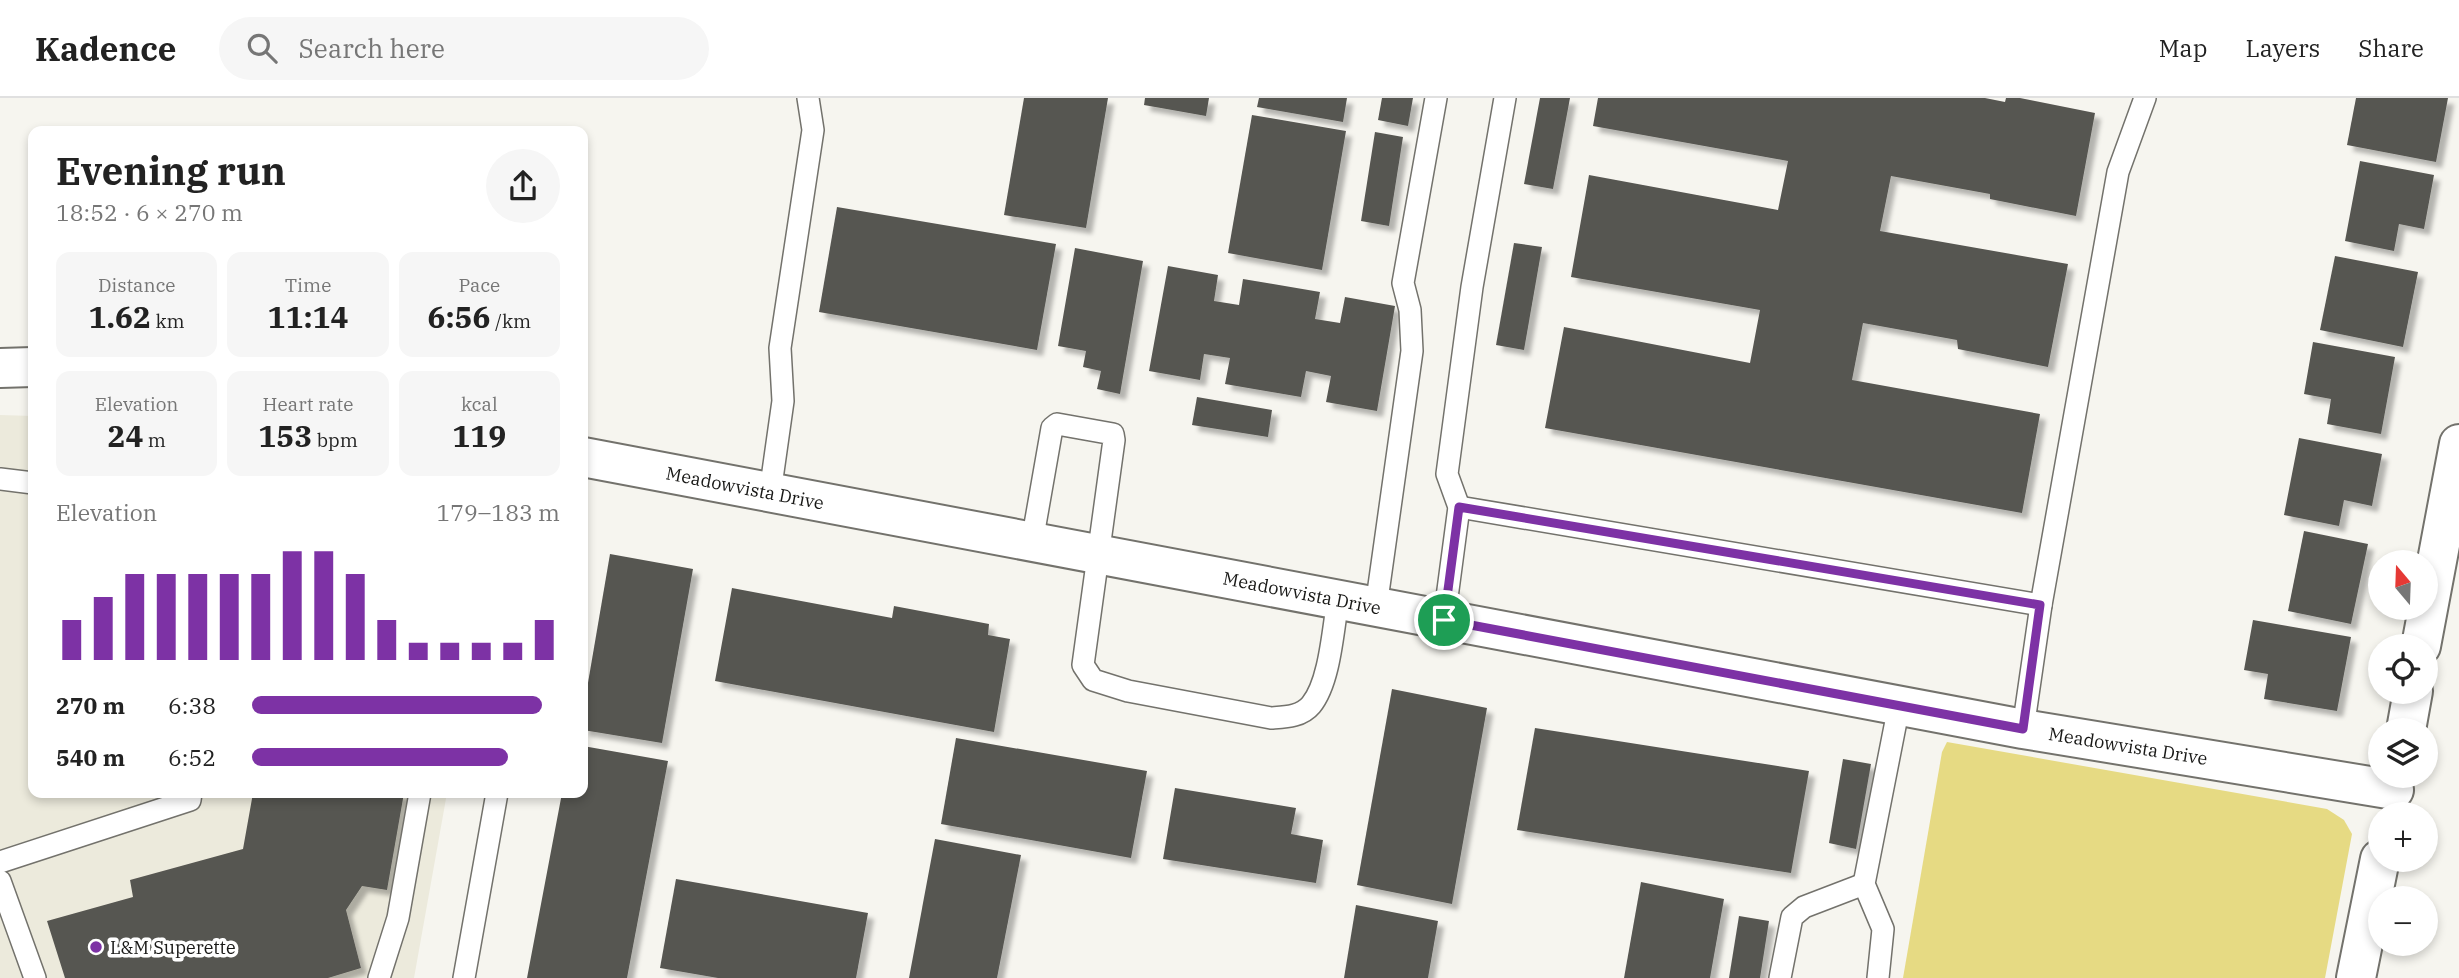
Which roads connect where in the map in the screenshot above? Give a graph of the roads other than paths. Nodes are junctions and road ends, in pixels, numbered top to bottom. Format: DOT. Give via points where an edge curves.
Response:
graph roads {
  1 [pos="808,98"];
  2 [pos="1436,98"];
  3 [pos="1505,98"];
  4 [pos="2145,98"];
  5 [pos="28,367"];
  6 [pos="0,368"];
  7 [pos="2459,444"];
  8 [pos="588,458"];
  9 [pos="0,478"];
  10 [pos="28,482"];
  11 [pos="770,493"];
  12 [pos="1459,507"];
  13 [pos="1032,542"];
  14 [pos="1097,555"];
  15 [pos="1338,600"];
  16 [pos="2040,605"];
  17 [pos="1376,607"];
  18 [pos="1444,620"];
  19 [pos="2423,634"];
  20 [pos="1899,706"];
  21 [pos="2023,729"];
  22 [pos="2394,793"];
  23 [pos="190,798"];
  24 [pos="418,798"];
  25 [pos="496,798"];
  26 [pos="0,862"];
  27 [pos="2377,872"];
  28 [pos="0,881"];
  29 [pos="1864,884"];
  30 [pos="35,978"];
  31 [pos="379,978"];
  32 [pos="464,978"];
  33 [pos="1780,978"];
  34 [pos="1878,978"];
  35 [pos="2356,978"];
  1 -- 11 [label="lane" via="813,130 780,348 783,401"];
  2 -- 17 [label="lane" via="1403,283 1412,351"];
  3 -- 12 [label="lane" via="1472,287 1447,474"];
  4 -- 16 [label="lane" via="2118,172"];
  5 -- 6 [label="street"];
  7 -- 19 [label="street"];
  8 -- 11 [label="street, Meadowvista Drive"];
  9 -- 10 [label="lane"];
  11 -- 13 [label="street, Meadowvista Drive"];
  12 -- 16 [label="lane"];
  12 -- 18 [label="lane"];
  13 -- 14 [label="street, Meadowvista Drive"];
  13 -- 14 [label="lane" via="1052,428 1057,424 1113,434"];
  14 -- 15 [label="street, Meadowvista Drive"];
  14 -- 15 [label="lane" via="1083,665 1093,680 1128,691 1258,715 1293,716 1311,705 1326,670"];
  15 -- 17 [label="street, Meadowvista Drive"];
  16 -- 21 [label="lane"];
  17 -- 18 [label="street, Meadowvista Drive"];
  18 -- 20 [label="street, Meadowvista Drive"];
  20 -- 21 [label="street, Meadowvista Drive"];
  20 -- 29 [label="lane"];
  21 -- 22 [label="street, Meadowvista Drive"];
  23 -- 26 [label="lane"];
  24 -- 31 [label="lane" via="398,918"];
  25 -- 32 [label="lane"];
  27 -- 35 [label="street"];
  28 -- 30 [label="lane"];
  29 -- 33 [label="lane" via="1804,907 1792,917"];
  29 -- 34 [label="lane" via="1884,929"];
}
